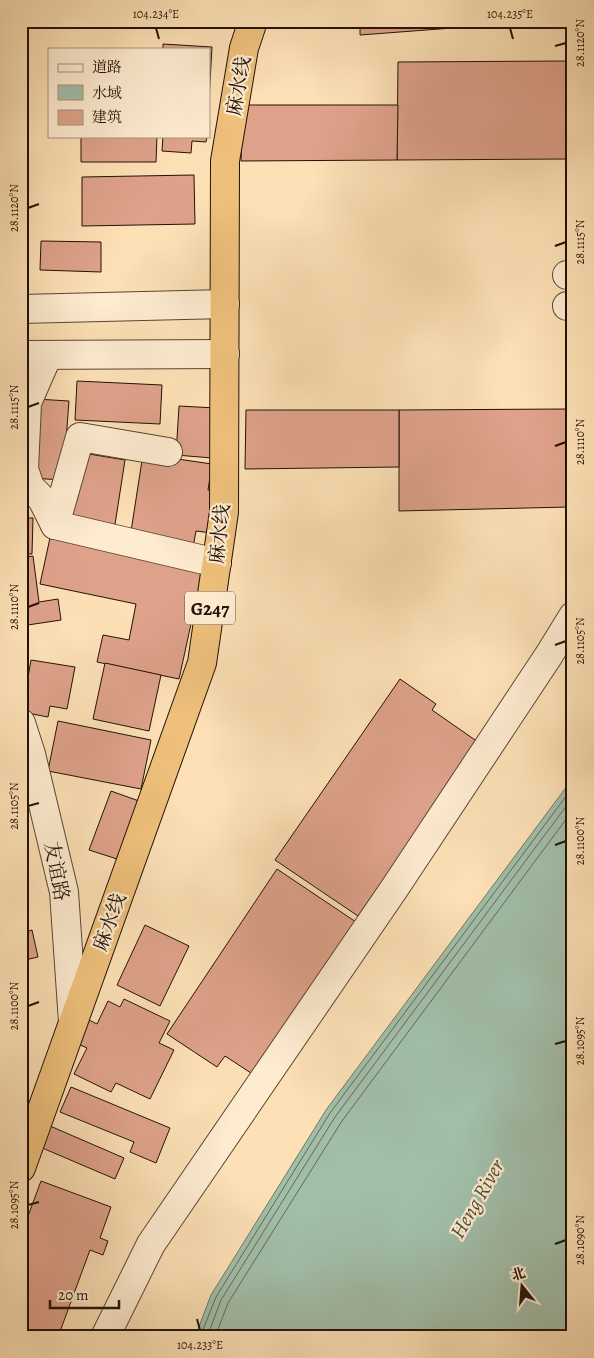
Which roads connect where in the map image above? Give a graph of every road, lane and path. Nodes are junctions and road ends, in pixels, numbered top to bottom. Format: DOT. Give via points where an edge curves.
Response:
graph roads {
  1 [pos="253,21"];
  2 [pos="225,304"];
  3 [pos="21,309"];
  4 [pos="225,354"];
  5 [pos="21,355"];
  6 [pos="48,355"];
  7 [pos="168,452"];
  8 [pos="55,525"];
  9 [pos="217,563"];
  10 [pos="573,616"];
  11 [pos="21,723"];
  12 [pos="73,1022"];
  13 [pos="21,1168"];
  14 [pos="105,1337"];
  1 -- 2 [label="highway, 麻水线 / G247" via="244,48 225,161"];
  2 -- 3 [label="street"];
  2 -- 4 [label="highway, 麻水线 / G247"];
  4 -- 6 [label="street"];
  4 -- 9 [label="highway, 麻水线 / G247" via="224,512"];
  5 -- 6 [label="street"];
  6 -- 8 [label="street" via="27,403 24,469 30,487 42,499"];
  7 -- 8 [label="street" via="80,437"];
  8 -- 9 [label="street"];
  9 -- 12 [label="highway, 麻水线 / G247" via="202,663"];
  10 -- 14 [label="street" via="399,881 151,1244"];
  11 -- 12 [label="street, 友谊路" via="64,892"];
  12 -- 13 [label="highway, 麻水线 / G247"];
}
